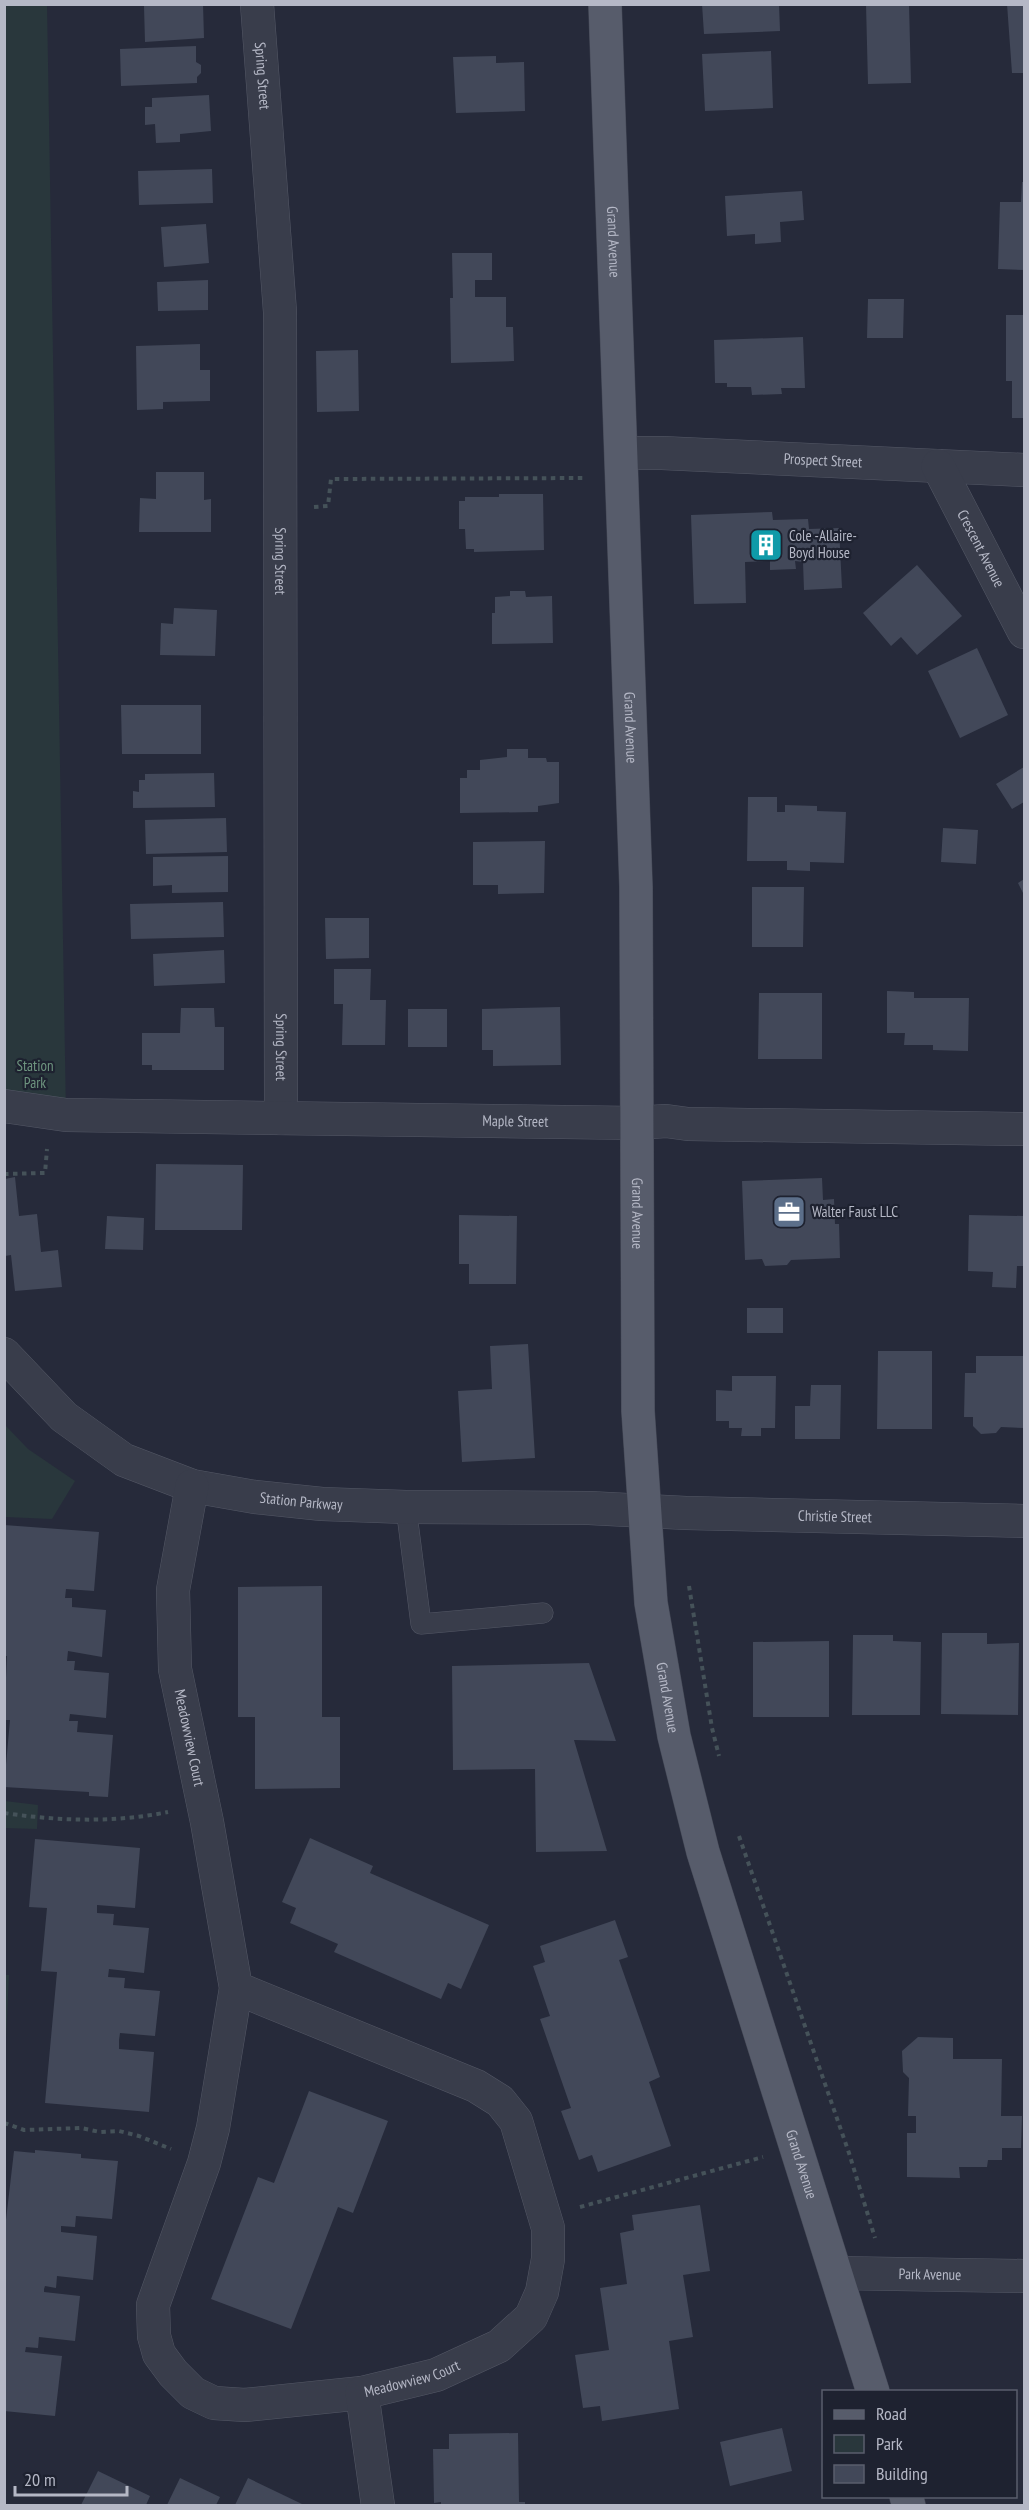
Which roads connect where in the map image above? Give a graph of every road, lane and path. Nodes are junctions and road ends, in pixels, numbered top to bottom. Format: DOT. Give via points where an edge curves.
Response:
graph roads {
  1 [pos="257,4"];
  2 [pos="605,4"];
  3 [pos="623,466"];
  4 [pos="938,466"];
  5 [pos="1024,470"];
  6 [pos="280,510"];
  7 [pos="1024,632"];
  8 [pos="4,1106"];
  9 [pos="50,1112"];
  10 [pos="281,1118"];
  11 [pos="636,1123"];
  12 [pos="1024,1130"];
  13 [pos="4,1174"];
  14 [pos="4,1354"];
  15 [pos="192,1486"];
  16 [pos="406,1507"];
  17 [pos="643,1510"];
  18 [pos="1024,1521"];
  19 [pos="689,1585"];
  20 [pos="543,1613"];
  21 [pos="720,1761"];
  22 [pos="204,1805"];
  23 [pos="4,1813"];
  24 [pos="737,1826"];
  25 [pos="236,1988"];
  26 [pos="4,2123"];
  27 [pos="797,2148"];
  28 [pos="204,2163"];
  29 [pos="544,2217"];
  30 [pos="836,2273"];
  31 [pos="886,2273"];
  32 [pos="1024,2276"];
  33 [pos="873,2390"];
  34 [pos="362,2393"];
  35 [pos="378,2505"];
  1 -- 6 [label="street, Spring Street" via="280,312"];
  2 -- 3 [label="main road, Grand Avenue"];
  3 -- 4 [label="street, Prospect Street" via="662,453"];
  3 -- 6 [label="path" via="331,478 328,506"];
  3 -- 11 [label="main road, Grand Avenue" via="636,887"];
  4 -- 5 [label="street, Prospect Street"];
  4 -- 7 [label="street, Crescent Avenue"];
  6 -- 10 [label="street, Spring Street"];
  8 -- 9 [label="street, Maple Street"];
  9 -- 10 [label="street, Maple Street"];
  9 -- 13 [label="path" via="45,1173"];
  10 -- 11 [label="street, Maple Street"];
  11 -- 12 [label="street, Maple Street"];
  11 -- 17 [label="main road, Grand Avenue" via="638,1411"];
  14 -- 15 [label="street, Station Parkway" via="64,1417 124,1460"];
  15 -- 16 [label="street, Station Parkway" via="322,1504"];
  15 -- 22 [label="street, Meadowview Court" via="173,1590 175,1658"];
  16 -- 17 [label="street, Station Parkway"];
  16 -- 20 [label="lane" via="421,1624"];
  17 -- 18 [label="street, Christie Street"];
  17 -- 27 [label="main road, Grand Avenue" via="651,1603 674,1736 703,1852"];
  19 -- 21 [label="path"];
  22 -- 23 [label="path" via="106,1820"];
  22 -- 25 [label="street, Meadowview Court"];
  24 -- 31 [label="path"];
  25 -- 28 [label="street, Meadowview Court"];
  25 -- 29 [label="street, Meadowview Court" via="477,2086 500,2100 516,2121"];
  26 -- 28 [label="path" via="24,2130 118,2131"];
  27 -- 29 [label="path"];
  27 -- 30 [label="main road, Grand Avenue"];
  28 -- 34 [label="street, Meadowview Court" via="153,2305 159,2354 193,2393 214,2403 279,2403"];
  29 -- 34 [label="street, Meadowview Court" via="548,2259 542,2292 531,2317 499,2346 436,2376"];
  30 -- 31 [label="street, Park Avenue"];
  30 -- 33 [label="main road, Grand Avenue"];
  31 -- 32 [label="street, Park Avenue"];
  34 -- 35 [label="street"];
}
